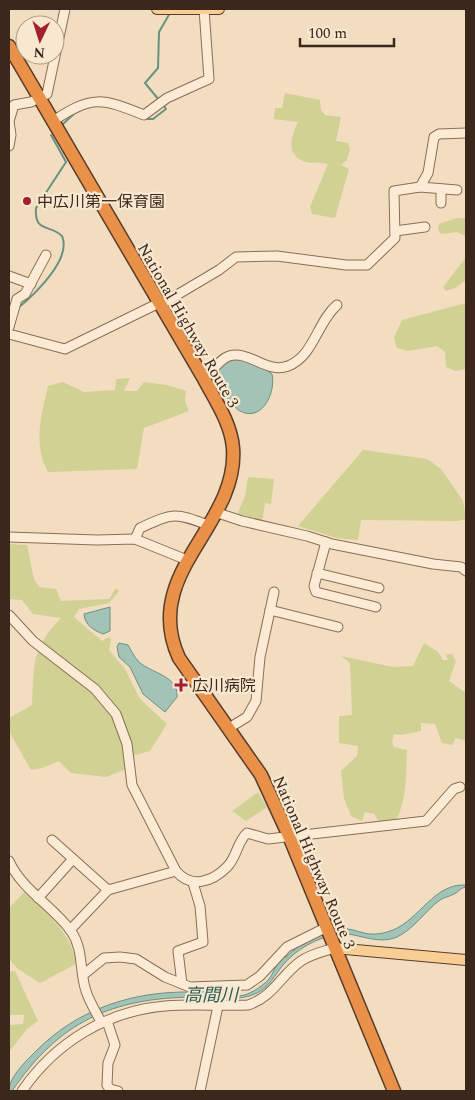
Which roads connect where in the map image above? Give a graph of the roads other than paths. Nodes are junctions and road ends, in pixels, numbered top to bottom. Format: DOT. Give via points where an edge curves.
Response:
graph roads {
  1 [pos="65,9"];
  2 [pos="157,9"];
  3 [pos="168,9"];
  4 [pos="173,9"];
  5 [pos="204,9"];
  6 [pos="218,9"];
  7 [pos="9,46"];
  8 [pos="40,98"];
  9 [pos="11,104"];
  10 [pos="53,122"];
  11 [pos="466,133"];
  12 [pos="9,146"];
  13 [pos="420,187"];
  14 [pos="441,189"];
  15 [pos="456,190"];
  16 [pos="441,203"];
  17 [pos="425,228"];
  18 [pos="395,231"];
  19 [pos="46,256"];
  20 [pos="9,276"];
  21 [pos="31,284"];
  22 [pos="159,304"];
  23 [pos="337,305"];
  24 [pos="9,327"];
  25 [pos="9,334"];
  26 [pos="204,378"];
  27 [pos="215,512"];
  28 [pos="208,525"];
  29 [pos="9,537"];
  30 [pos="135,539"];
  31 [pos="326,542"];
  32 [pos="187,560"];
  33 [pos="464,568"];
  34 [pos="317,573"];
  35 [pos="379,588"];
  36 [pos="274,592"];
  37 [pos="376,607"];
  38 [pos="270,610"];
  39 [pos="9,615"];
  40 [pos="338,627"];
  41 [pos="229,728"];
  42 [pos="460,787"];
  43 [pos="288,836"];
  44 [pos="52,840"];
  45 [pos="73,859"];
  46 [pos="9,861"];
  47 [pos="176,871"];
  48 [pos="193,883"];
  49 [pos="108,890"];
  50 [pos="38,898"];
  51 [pos="70,930"];
  52 [pos="329,937"];
  53 [pos="466,960"];
  54 [pos="83,975"];
  55 [pos="182,984"];
  56 [pos="214,989"];
  57 [pos="216,1004"];
  58 [pos="102,1020"];
  59 [pos="22,1091"];
  60 [pos="118,1091"];
  61 [pos="200,1091"];
  62 [pos="394,1091"];
  1 -- 8 [label="street" via="47,94"];
  2 -- 3 [label="main road"];
  3 -- 4 [label="main road"];
  4 -- 5 [label="main road"];
  5 -- 6 [label="main road"];
  5 -- 10 [label="street" via="209,79 144,115 114,102 97,100 71,110"];
  7 -- 8 [label="highway, National Highway Route 3"];
  8 -- 9 [label="street"];
  8 -- 10 [label="highway, National Highway Route 3"];
  9 -- 12 [label="street"];
  10 -- 22 [label="highway, National Highway Route 3"];
  11 -- 13 [label="street" via="434,137 428,174"];
  13 -- 14 [label="street"];
  13 -- 18 [label="street" via="394,191"];
  14 -- 15 [label="street"];
  14 -- 16 [label="street"];
  17 -- 18 [label="street"];
  18 -- 22 [label="street" via="395,238 367,265 340,265 277,256 236,257"];
  19 -- 21 [label="street"];
  20 -- 21 [label="street"];
  21 -- 24 [label="street" via="17,299"];
  22 -- 25 [label="street" via="66,349"];
  22 -- 26 [label="highway, National Highway Route 3"];
  23 -- 26 [label="street" via="326,316 314,340 296,362 274,368 237,355 228,356"];
  26 -- 27 [label="highway, National Highway Route 3" via="227,422 233,448 227,491"];
  27 -- 28 [label="highway, National Highway Route 3"];
  27 -- 31 [label="street" via="242,522"];
  28 -- 30 [label="street" via="180,514 165,516 140,528"];
  28 -- 32 [label="highway, National Highway Route 3"];
  29 -- 30 [label="street"];
  30 -- 32 [label="street"];
  31 -- 33 [label="street"];
  31 -- 34 [label="street"];
  32 -- 41 [label="highway, National Highway Route 3" via="178,577 171,603 173,643 179,658"];
  34 -- 35 [label="street"];
  34 -- 37 [label="street" via="316,592"];
  36 -- 38 [label="street"];
  38 -- 40 [label="street"];
  38 -- 41 [label="street" via="260,657 256,701 247,717"];
  39 -- 47 [label="street" via="33,641 95,690 116,714 127,744 132,785"];
  41 -- 43 [label="highway, National Highway Route 3" via="261,775"];
  42 -- 43 [label="street" via="426,821"];
  43 -- 48 [label="street" via="268,839 247,833 227,867 206,881"];
  43 -- 52 [label="highway, National Highway Route 3"];
  44 -- 45 [label="street"];
  45 -- 49 [label="street"];
  45 -- 50 [label="street"];
  46 -- 50 [label="street"];
  47 -- 48 [label="street" via="182,879"];
  47 -- 49 [label="street"];
  48 -- 55 [label="street" via="200,906 204,942 178,951"];
  49 -- 51 [label="street"];
  50 -- 51 [label="street"];
  51 -- 54 [label="street" via="81,951"];
  52 -- 53 [label="main road"];
  52 -- 56 [label="street" via="287,947 255,981 247,985"];
  52 -- 57 [label="street" via="261,1001 248,1005"];
  52 -- 62 [label="highway, National Highway Route 3"];
  54 -- 55 [label="street" via="104,958 120,957 136,959"];
  54 -- 58 [label="street" via="86,990"];
  55 -- 56 [label="street"];
  56 -- 57 [label="street"];
  57 -- 58 [label="street" via="157,1007"];
  57 -- 61 [label="street"];
  58 -- 59 [label="street" via="50,1058"];
  58 -- 60 [label="street" via="115,1045 108,1063 107,1085"];
}
